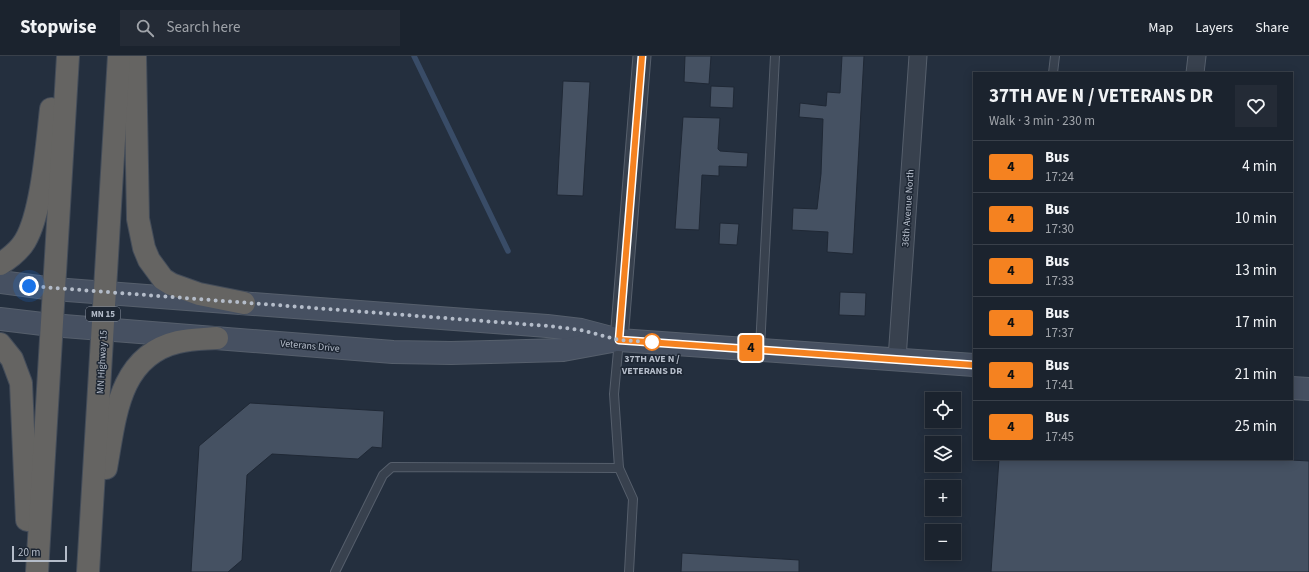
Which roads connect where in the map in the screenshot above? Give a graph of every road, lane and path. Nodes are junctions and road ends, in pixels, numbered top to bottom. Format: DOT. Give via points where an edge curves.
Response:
graph roads {
  1 [pos="59,56"];
  2 [pos="68,56"];
  3 [pos="119,56"];
  4 [pos="135,56"];
  5 [pos="642,56"];
  6 [pos="775,56"];
  7 [pos="918,56"];
  8 [pos="1055,56"];
  9 [pos="1197,56"];
  10 [pos="1054,72"];
  11 [pos="1195,72"];
  12 [pos="0,264"];
  13 [pos="0,282"];
  14 [pos="54,289"];
  15 [pos="105,292"];
  16 [pos="244,303"];
  17 [pos="0,319"];
  18 [pos="51,325"];
  19 [pos="102,328"];
  20 [pos="217,338"];
  21 [pos="619,340"];
  22 [pos="0,344"];
  23 [pos="760,348"];
  24 [pos="897,359"];
  25 [pos="973,365"];
  26 [pos="1293,388"];
  27 [pos="1309,389"];
  28 [pos="619,468"];
  29 [pos="89,564"];
  30 [pos="29,572"];
  31 [pos="37,572"];
  32 [pos="335,572"];
  33 [pos="630,572"];
  1 -- 12 [label="highway" via="33,224 18,250"];
  2 -- 14 [label="highway"];
  3 -- 15 [label="highway, MN Highway 15 / MN 15"];
  4 -- 16 [label="highway" via="138,218 149,260 171,284 199,294"];
  5 -- 21 [label="street"];
  6 -- 23 [label="lane"];
  7 -- 24 [label="street, 36th Avenue North"];
  8 -- 10 [label="lane"];
  9 -- 11 [label="street"];
  13 -- 14 [label="main road, Veterans Drive"];
  14 -- 15 [label="main road, Veterans Drive"];
  14 -- 18 [label="highway"];
  15 -- 16 [label="main road, Veterans Drive"];
  15 -- 19 [label="highway, MN Highway 15 / MN 15"];
  16 -- 21 [label="main road, Veterans Drive" via="548,326 581,330"];
  17 -- 18 [label="main road, Veterans Drive"];
  18 -- 19 [label="main road, Veterans Drive"];
  18 -- 31 [label="highway"];
  19 -- 20 [label="main road, Veterans Drive"];
  19 -- 29 [label="highway, MN Highway 15 / MN 15"];
  20 -- 21 [label="main road, Veterans Drive" via="451,354 563,350"];
  20 -- 29 [label="highway" via="178,342 166,346 139,363 130,375 117,409"];
  21 -- 23 [label="main road, Veterans Drive"];
  21 -- 28 [label="lane" via="614,394"];
  22 -- 30 [label="highway" via="12,359 21,384"];
  23 -- 24 [label="main road, Veterans Drive"];
  24 -- 25 [label="main road, Veterans Drive"];
  26 -- 27 [label="main road"];
  28 -- 32 [label="lane" via="392,467 383,475"];
  28 -- 33 [label="lane" via="633,499"];
}
